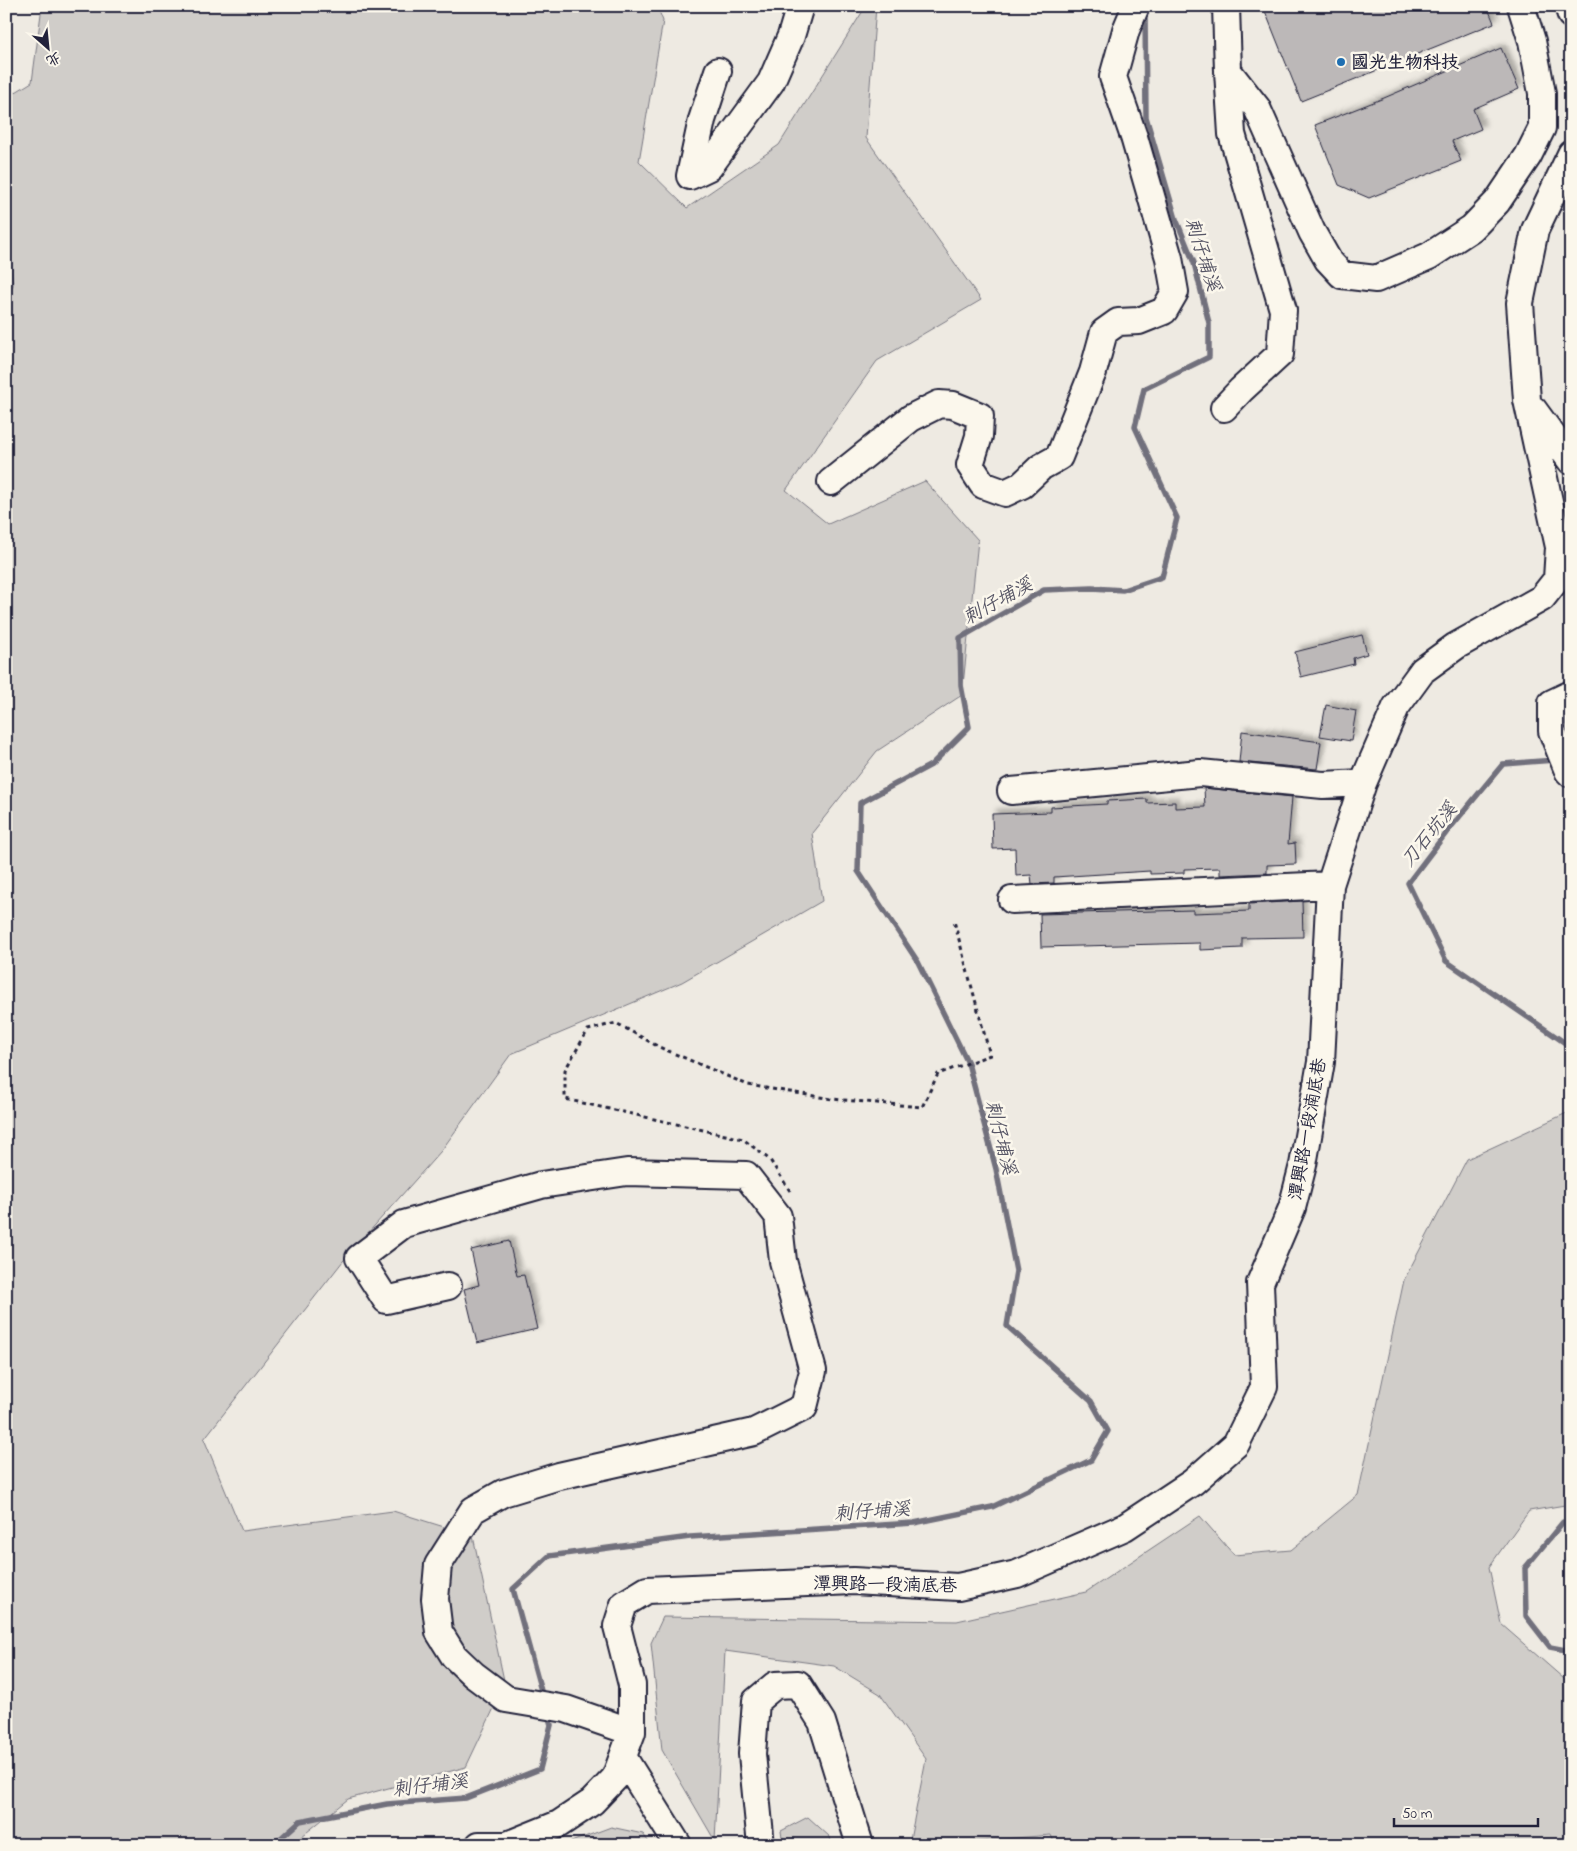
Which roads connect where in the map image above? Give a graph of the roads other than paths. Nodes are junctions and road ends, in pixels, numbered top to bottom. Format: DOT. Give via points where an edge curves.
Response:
graph roads {
  1 [pos="800,6"];
  2 [pos="1136,6"];
  3 [pos="1226,6"];
  4 [pos="1521,6"];
  5 [pos="1568,6"];
  6 [pos="1571,15"];
  7 [pos="718,71"];
  8 [pos="1228,71"];
  9 [pos="1571,154"];
  10 [pos="1527,400"];
  11 [pos="1224,408"];
  12 [pos="1571,461"];
  13 [pos="831,482"];
  14 [pos="1571,694"];
  15 [pos="1569,773"];
  16 [pos="1363,784"];
  17 [pos="1011,792"];
  18 [pos="1330,885"];
  19 [pos="1012,900"];
  20 [pos="448,1286"];
  21 [pos="632,1732"];
  22 [pos="623,1757"];
  23 [pos="478,1845"];
  24 [pos="678,1845"];
  25 [pos="761,1845"];
  26 [pos="860,1845"];
  1 -- 7 [label="street" via="771,82 709,167 690,176 702,120"];
  2 -- 13 [label="street" via="1113,77 1169,258 1175,292 1164,311 1139,321 1118,322 1104,332 1093,372 1059,457 1041,467 1022,485 1005,493 983,485 970,465 979,436 980,416 953,405 939,404 911,418"];
  3 -- 8 [label="street"];
  4 -- 8 [label="street" via="1532,40 1542,93 1542,128 1528,156 1497,202 1472,228 1429,256 1376,279 1342,275 1328,260 1312,232 1257,108"];
  5 -- 6 [label="street"];
  8 -- 11 [label="street" via="1232,134 1283,310 1280,354"];
  9 -- 10 [label="street, 潭興路一段湳底巷" via="1535,230 1520,303"];
  10 -- 12 [label="street"];
  10 -- 16 [label="street, 潭興路一段湳底巷" via="1559,547 1557,579 1542,598 1456,646 1423,670 1396,707"];
  14 -- 15 [label="street" via="1552,703 1552,731"];
  16 -- 17 [label="street" via="1323,785 1200,773"];
  16 -- 18 [label="street, 潭興路一段湳底巷"];
  18 -- 19 [label="street"];
  18 -- 21 [label="street, 潭興路一段湳底巷" via="1319,1071 1292,1208 1260,1283 1264,1387 1236,1444 1193,1482 1125,1528 1017,1574 958,1587 853,1581 647,1590 624,1604 617,1626 632,1684"];
  20 -- 21 [label="street" via="386,1300 359,1258 404,1224 541,1185 627,1172 746,1174 778,1216 783,1261 814,1371 804,1407 754,1432 559,1476 503,1492 473,1510 438,1565 435,1599 439,1632 454,1656 474,1675 506,1699 566,1709"];
  21 -- 22 [label="street, 潭興路一段湳底巷"];
  22 -- 23 [label="street, 潭興路一段湳底巷" via="615,1778 592,1802 558,1824 506,1844"];
  22 -- 24 [label="street"];
  25 -- 26 [label="street" via="752,1754 756,1701 775,1685 798,1684 822,1722"];
}
